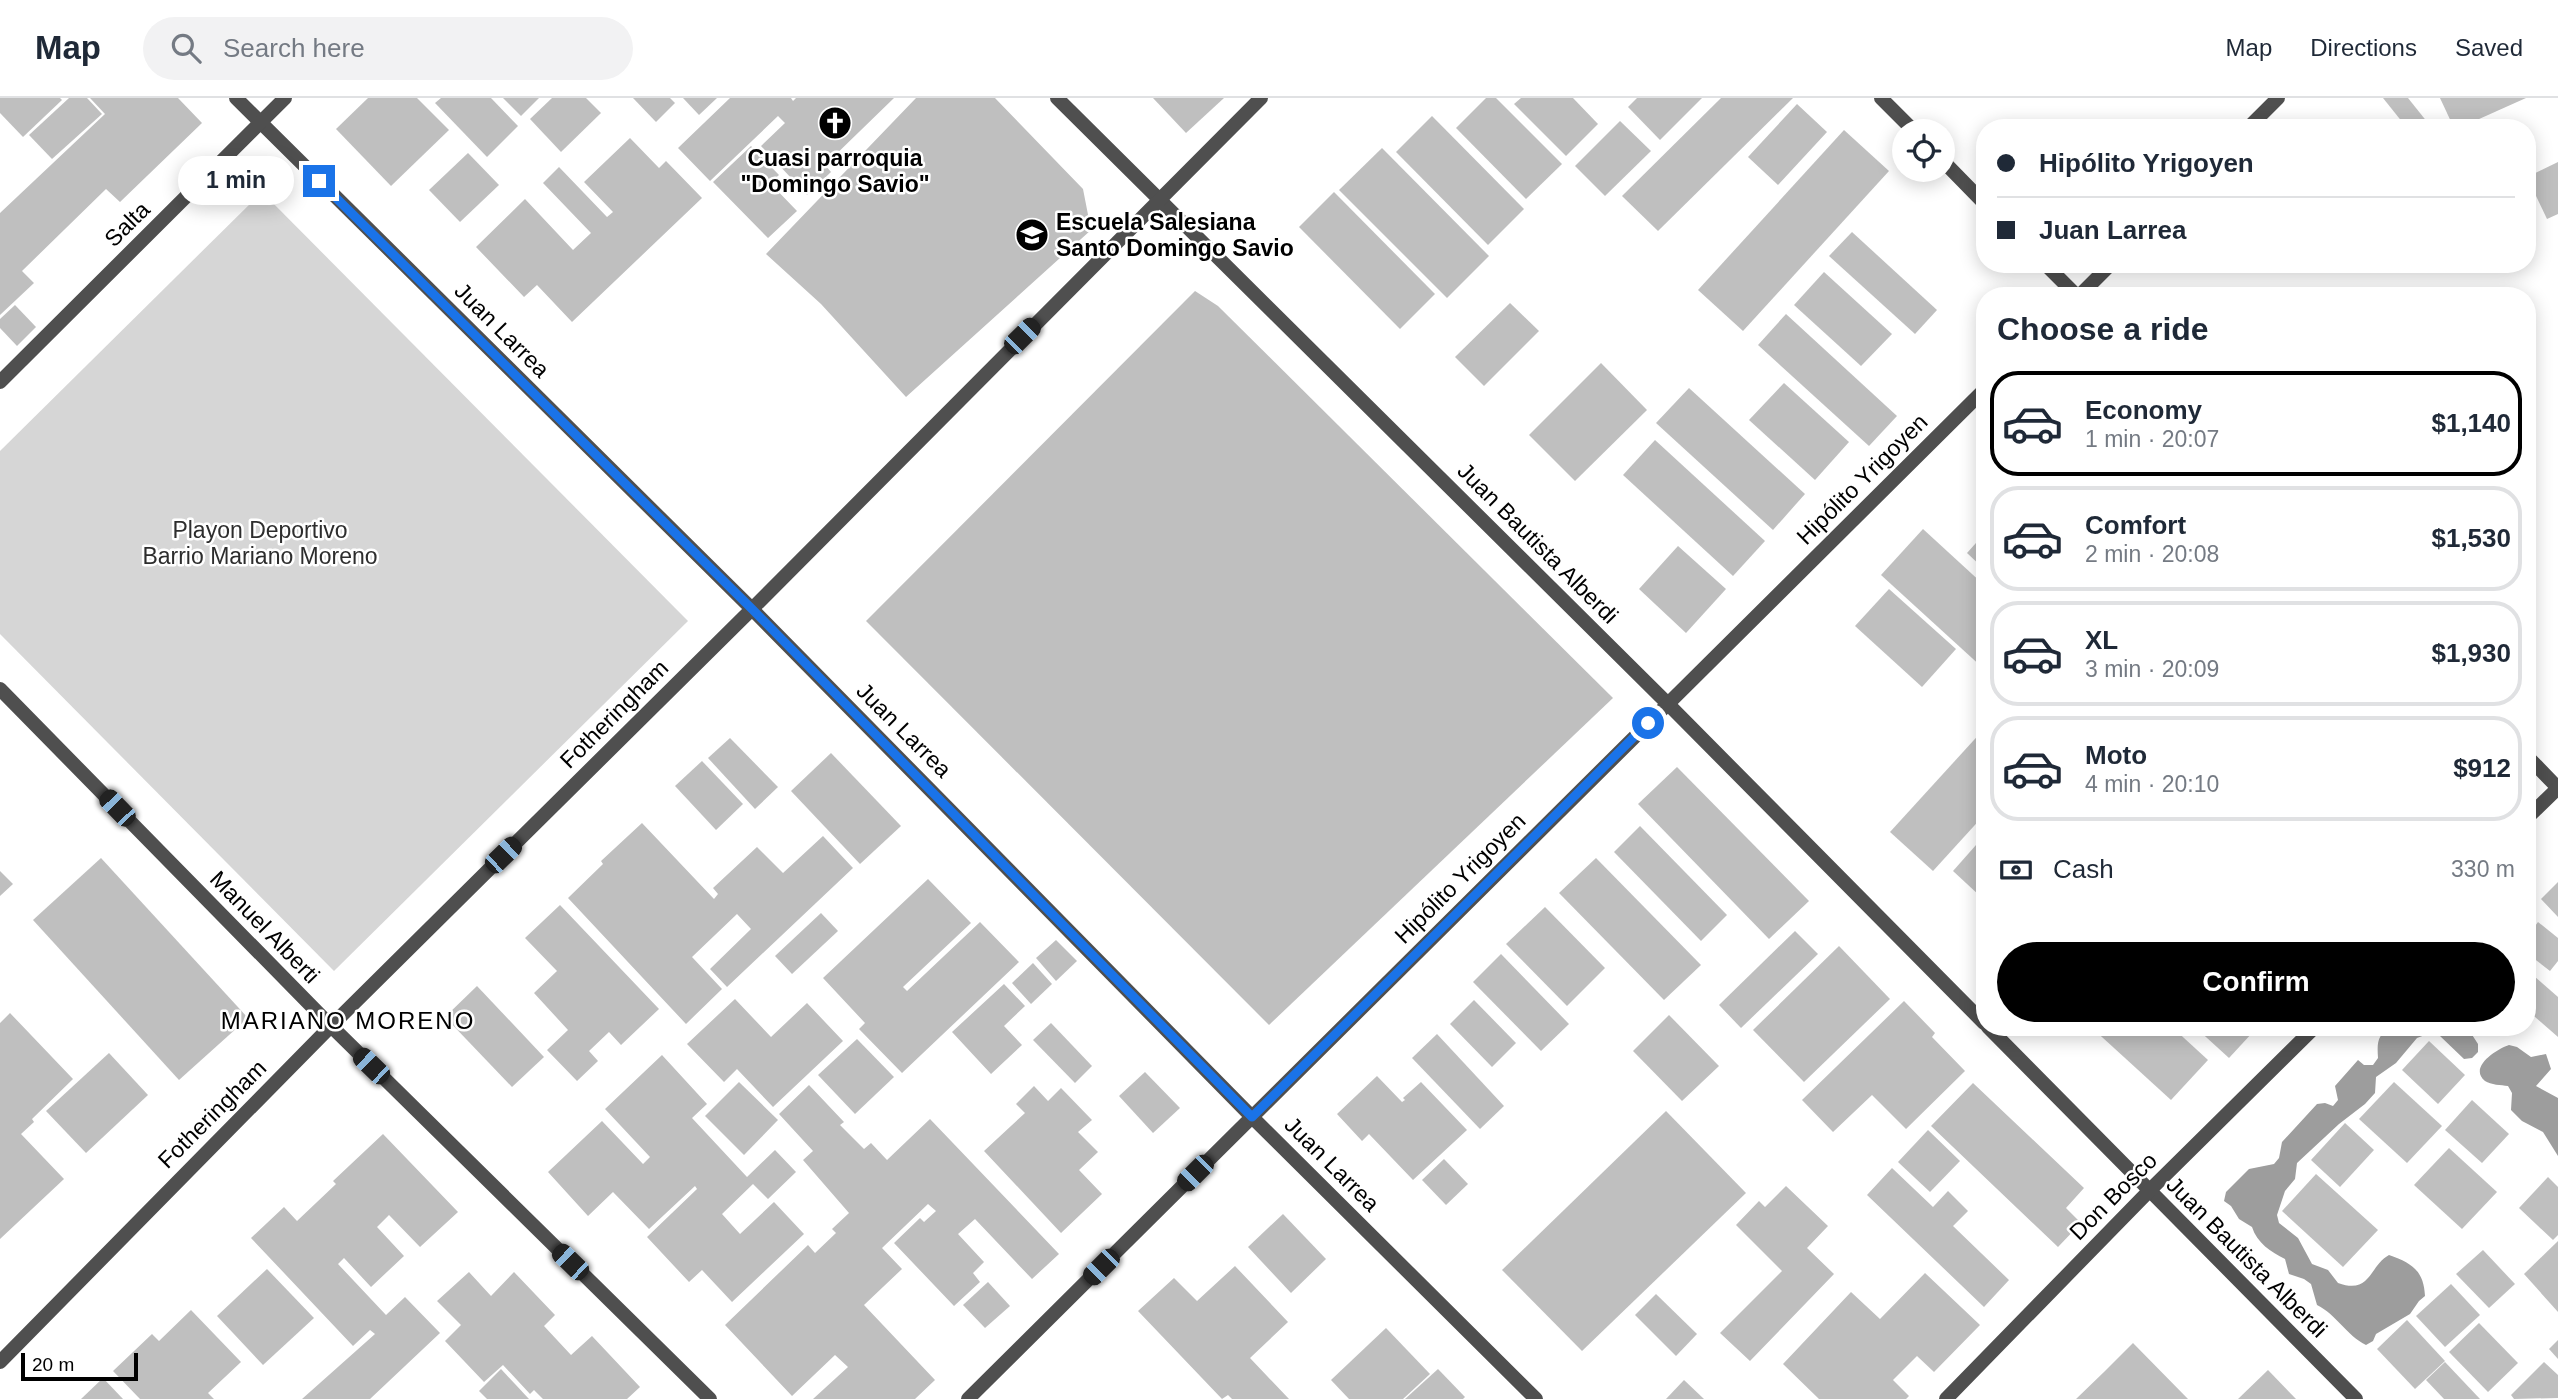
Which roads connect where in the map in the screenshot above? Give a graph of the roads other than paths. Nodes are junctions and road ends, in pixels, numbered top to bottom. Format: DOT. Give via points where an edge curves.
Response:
graph roads {
  1 [pos="236,98"];
  2 [pos="285,98"];
  3 [pos="1057,98"];
  4 [pos="1261,98"];
  5 [pos="1881,98"];
  6 [pos="2278,98"];
  7 [pos="1902,119"];
  8 [pos="2257,119"];
  9 [pos="260,123"];
  10 [pos="1955,173"];
  11 [pos="1976,195"];
  12 [pos="1157,200"];
  13 [pos="2054,273"];
  14 [pos="2102,273"];
  15 [pos="2069,287"];
  16 [pos="2087,287"];
  17 [pos="0,382"];
  18 [pos="1976,398"];
  19 [pos="752,609"];
  20 [pos="0,690"];
  21 [pos="1668,704"];
  22 [pos="2536,765"];
  23 [pos="2558,788"];
  24 [pos="2536,809"];
  25 [pos="1976,1015"];
  26 [pos="331,1026"];
  27 [pos="1998,1036"];
  28 [pos="2306,1036"];
  29 [pos="1252,1117"];
  30 [pos="2150,1191"];
  31 [pos="0,1362"];
  32 [pos="710,1399"];
  33 [pos="968,1399"];
  34 [pos="1536,1399"];
  35 [pos="1946,1399"];
  36 [pos="2356,1399"];
  1 -- 9 [label="street, Juan Larrea"];
  2 -- 9 [label="street, Salta"];
  3 -- 12 [label="street, Juan Bautista Alberdi"];
  4 -- 12 [label="street, Fotheringham"];
  5 -- 7 [label="street"];
  6 -- 8 [label="street"];
  9 -- 17 [label="street, Salta"];
  9 -- 19 [label="street, Juan Larrea"];
  10 -- 11 [label="street"];
  12 -- 19 [label="street, Fotheringham"];
  12 -- 21 [label="street, Juan Bautista Alberdi"];
  13 -- 15 [label="street"];
  14 -- 16 [label="street"];
  18 -- 21 [label="street, Hipólito Yrigoyen"];
  19 -- 26 [label="street, Fotheringham"];
  19 -- 29 [label="street, Juan Larrea"];
  20 -- 26 [label="street, Manuel Alberti"];
  21 -- 25 [label="street, Juan Bautista Alberdi"];
  21 -- 29 [label="street, Hipólito Yrigoyen"];
  22 -- 23 [label="street"];
  23 -- 24 [label="street"];
  26 -- 31 [label="street, Fotheringham"];
  26 -- 32 [label="street, Manuel Alberti"];
  27 -- 30 [label="street, Juan Bautista Alberdi"];
  28 -- 30 [label="street, Don Bosco"];
  29 -- 33 [label="street, Hipólito Yrigoyen"];
  29 -- 34 [label="street, Juan Larrea"];
  30 -- 35 [label="street, Don Bosco"];
  30 -- 36 [label="street, Juan Bautista Alberdi"];
}
